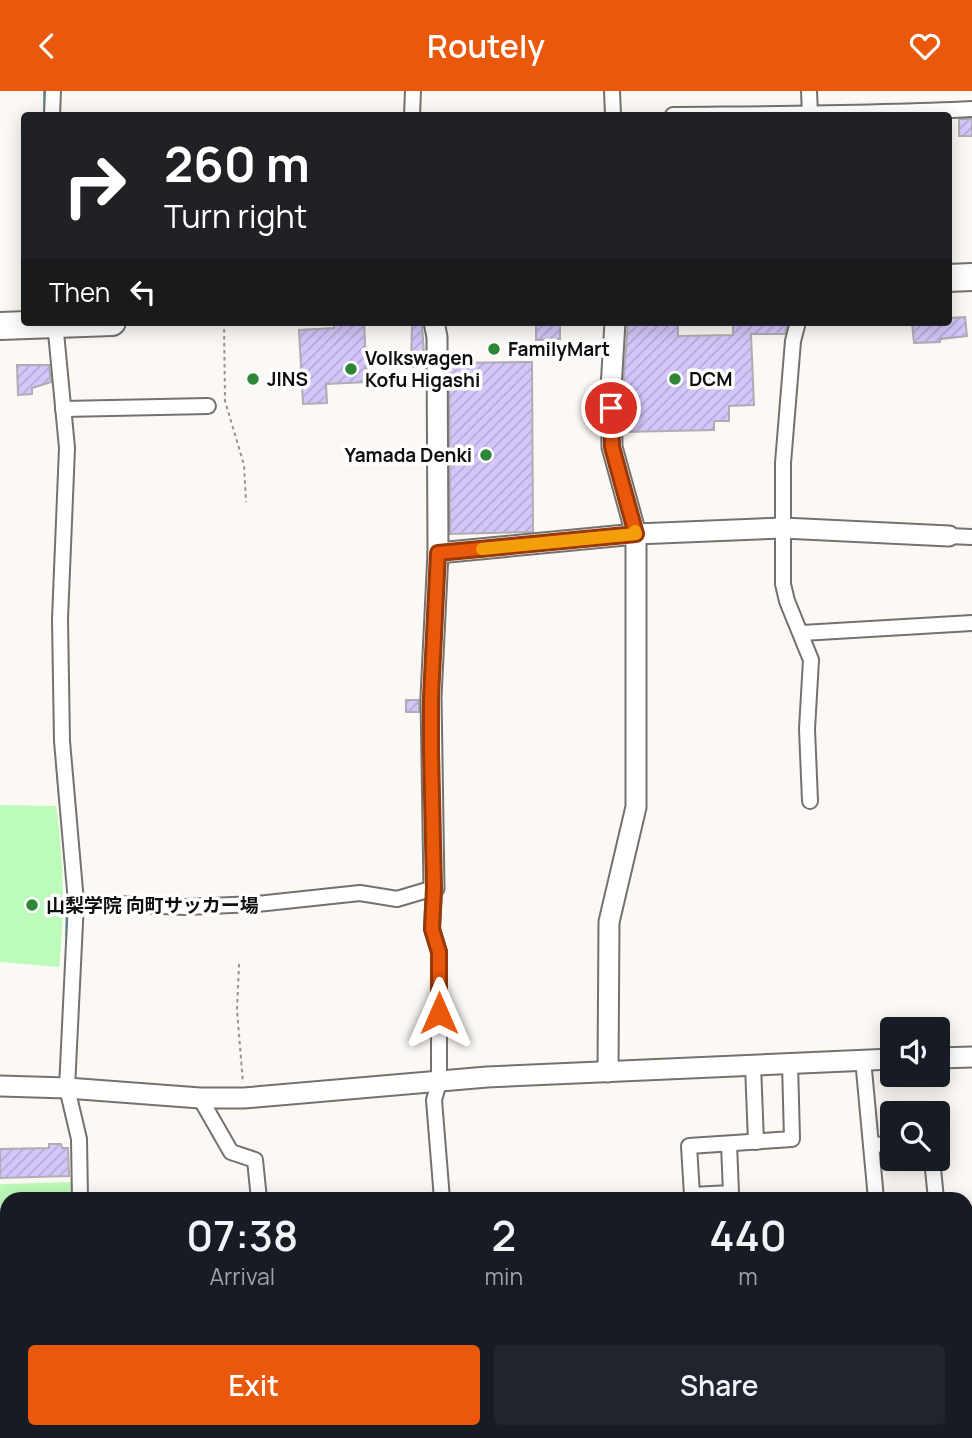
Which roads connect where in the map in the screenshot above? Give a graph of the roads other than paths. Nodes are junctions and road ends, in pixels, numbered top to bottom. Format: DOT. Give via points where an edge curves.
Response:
graph roads {
  1 [pos="52,91"];
  2 [pos="413,91"];
  3 [pos="612,91"];
  4 [pos="809,91"];
  5 [pos="972,109"];
  6 [pos="52,112"];
  7 [pos="412,112"];
  8 [pos="613,112"];
  9 [pos="810,112"];
  10 [pos="907,112"];
  11 [pos="972,277"];
  12 [pos="952,278"];
  13 [pos="21,325"];
  14 [pos="0,326"];
  15 [pos="55,326"];
  16 [pos="435,326"];
  17 [pos="615,326"];
  18 [pos="797,326"];
  19 [pos="208,405"];
  20 [pos="62,409"];
  21 [pos="783,528"];
  22 [pos="636,534"];
  23 [pos="949,536"];
  24 [pos="972,537"];
  25 [pos="438,553"];
  26 [pos="972,623"];
  27 [pos="802,633"];
  28 [pos="810,801"];
  29 [pos="434,888"];
  30 [pos="76,902"];
  31 [pos="972,1057"];
  32 [pos="950,1058"];
  33 [pos="863,1059"];
  34 [pos="880,1059"];
  35 [pos="790,1063"];
  36 [pos="753,1065"];
  37 [pos="608,1072"];
  38 [pos="439,1082"];
  39 [pos="0,1086"];
  40 [pos="67,1087"];
  41 [pos="200,1098"];
  42 [pos="756,1142"];
  43 [pos="729,1144"];
  44 [pos="871,1145"];
  45 [pos="880,1145"];
  46 [pos="933,1171"];
  47 [pos="80,1192"];
  48 [pos="258,1192"];
  49 [pos="441,1192"];
  50 [pos="692,1192"];
  51 [pos="731,1192"];
  52 [pos="875,1192"];
  53 [pos="935,1192"];
  1 -- 6 [label="street"];
  2 -- 7 [label="street"];
  3 -- 8 [label="street"];
  4 -- 9 [label="street"];
  5 -- 10 [label="street"];
  11 -- 12 [label="highway"];
  13 -- 14 [label="highway"];
  15 -- 20 [label="street"];
  16 -- 25 [label="street"];
  17 -- 22 [label="street" via="612,447"];
  18 -- 21 [label="street" via="783,463"];
  19 -- 20 [label="street"];
  20 -- 30 [label="street" via="67,448 60,619 62,741"];
  21 -- 22 [label="street"];
  21 -- 23 [label="street"];
  21 -- 27 [label="street" via="783,585"];
  22 -- 25 [label="street"];
  22 -- 37 [label="street" via="636,807 609,922"];
  23 -- 24 [label="street"];
  25 -- 29 [label="street" via="431,697"];
  26 -- 27 [label="street"];
  27 -- 28 [label="street" via="811,660 807,729"];
  29 -- 30 [label="street" via="397,899 360,893 185,907"];
  29 -- 38 [label="street"];
  30 -- 40 [label="street"];
  31 -- 32 [label="street"];
  33 -- 34 [label="street"];
  33 -- 35 [label="street"];
  33 -- 44 [label="street"];
  35 -- 36 [label="street"];
  35 -- 42 [label="street" via="792,1139"];
  36 -- 37 [label="street"];
  36 -- 42 [label="street"];
  37 -- 38 [label="street"];
  38 -- 41 [label="street"];
  38 -- 49 [label="street" via="434,1100"];
  39 -- 40 [label="street"];
  40 -- 41 [label="street"];
  40 -- 47 [label="street" via="79,1139"];
  41 -- 48 [label="street" via="231,1152 255,1160"];
  42 -- 43 [label="street"];
  43 -- 50 [label="street" via="689,1146"];
  43 -- 51 [label="street"];
  44 -- 45 [label="street"];
  44 -- 52 [label="street"];
  46 -- 53 [label="street"];
}
